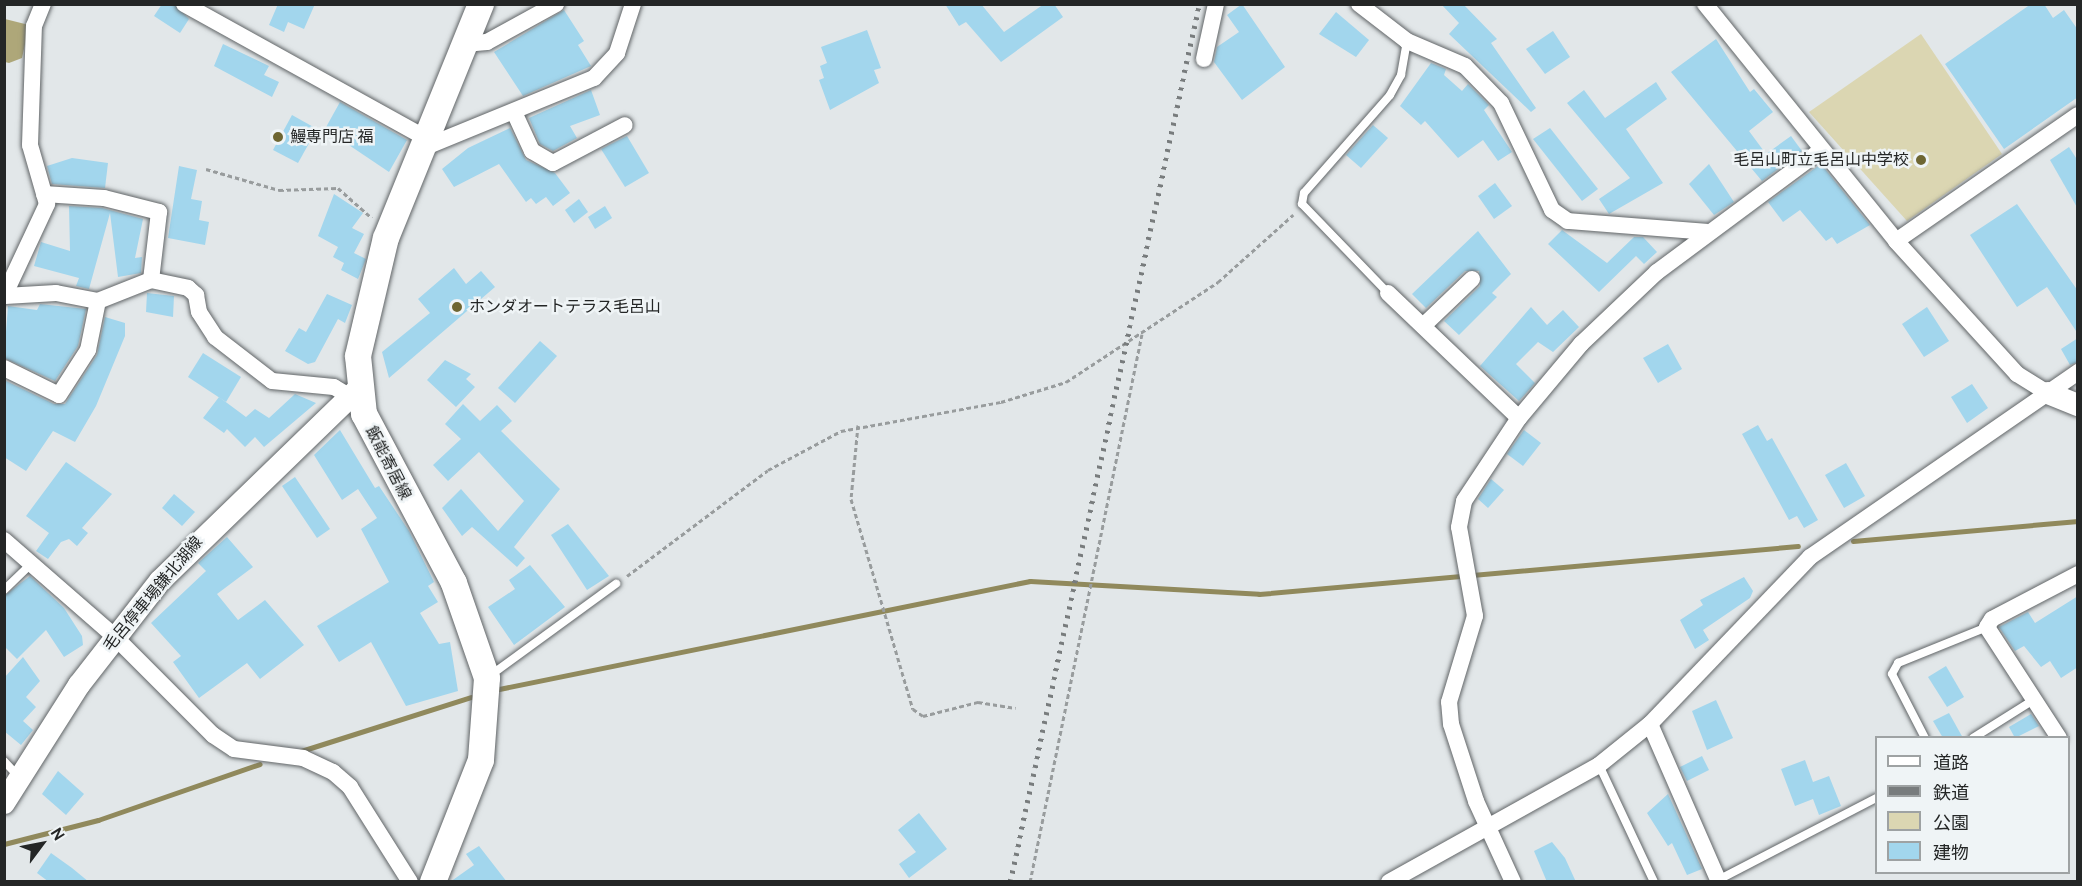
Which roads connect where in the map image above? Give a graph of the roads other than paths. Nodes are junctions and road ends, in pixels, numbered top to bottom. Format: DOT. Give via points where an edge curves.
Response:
graph roads {
  1 [pos="43,4"];
  2 [pos="184,4"];
  3 [pos="481,4"];
  4 [pos="556,4"];
  5 [pos="633,4"];
  6 [pos="1216,4"];
  7 [pos="1359,4"];
  8 [pos="1705,4"];
  9 [pos="1407,40"];
  10 [pos="464,44"];
  11 [pos="1204,59"];
  12 [pos="514,112"];
  13 [pos="2078,115"];
  14 [pos="625,125"];
  15 [pos="424,143"];
  16 [pos="1821,150"];
  17 [pos="44,194"];
  18 [pos="1707,232"];
  19 [pos="1896,241"];
  20 [pos="1472,279"];
  21 [pos="151,280"];
  22 [pos="1388,293"];
  23 [pos="5,296"];
  24 [pos="98,301"];
  25 [pos="1423,326"];
  26 [pos="4,368"];
  27 [pos="2078,372"];
  28 [pos="354,391"];
  29 [pos="2048,393"];
  30 [pos="2078,405"];
  31 [pos="1519,418"];
  32 [pos="4,540"];
  33 [pos="32,564"];
  34 [pos="2078,574"];
  35 [pos="616,584"];
  36 [pos="4,590"];
  37 [pos="1987,627"];
  38 [pos="115,637"];
  39 [pos="487,678"];
  40 [pos="2035,699"];
  41 [pos="1650,724"];
  42 [pos="1924,736"];
  43 [pos="1976,736"];
  44 [pos="2058,736"];
  45 [pos="4,761"];
  46 [pos="1599,765"];
  47 [pos="21,779"];
  48 [pos="1875,799"];
  49 [pos="4,803"];
  50 [pos="1487,828"];
  51 [pos="1718,881"];
  52 [pos="410,882"];
  53 [pos="433,882"];
  54 [pos="1389,882"];
  55 [pos="1514,882"];
  56 [pos="1654,882"];
  1 -- 17 [label="street" via="34,26 29,97 32,167"];
  2 -- 15 [label="street"];
  3 -- 10 [label="main road, 飯能寄居線"];
  4 -- 10 [label="street" via="487,42"];
  5 -- 12 [label="street" via="617,53 604,69 581,85"];
  6 -- 11 [label="street"];
  7 -- 9 [label="street"];
  8 -- 16 [label="street"];
  9 -- 18 [label="street" via="1465,66 1502,103 1552,210 1568,221"];
  9 -- 22 [label="lane" via="1401,75 1390,95 1304,193 1302,204"];
  10 -- 15 [label="main road, 飯能寄居線"];
  12 -- 14 [label="street" via="531,151 552,163"];
  12 -- 15 [label="street"];
  13 -- 19 [label="street"];
  15 -- 28 [label="main road, 飯能寄居線" via="386,237 361,335"];
  16 -- 18 [label="street"];
  16 -- 19 [label="street"];
  17 -- 21 [label="street" via="104,198 159,212"];
  17 -- 23 [label="street" via="41,225"];
  18 -- 31 [label="street" via="1581,344"];
  19 -- 29 [label="street" via="2017,374"];
  20 -- 25 [label="street"];
  21 -- 24 [label="street"];
  21 -- 28 [label="street" via="196,295 206,326 272,381"];
  22 -- 25 [label="street"];
  23 -- 24 [label="street" via="56,292"];
  24 -- 26 [label="street" via="88,350 59,395"];
  25 -- 31 [label="street"];
  27 -- 29 [label="street"];
  28 -- 38 [label="main road, 毛呂停車場鎌北湖線" via="207,531"];
  28 -- 39 [label="main road, 飯能寄居線" via="382,457 454,583"];
  29 -- 30 [label="main road"];
  29 -- 41 [label="street" via="1810,557"];
  31 -- 50 [label="street" via="1476,478 1459,528 1475,616 1449,702 1456,751"];
  32 -- 33 [label="street"];
  33 -- 36 [label="lane"];
  33 -- 38 [label="street"];
  34 -- 37 [label="street" via="1992,618"];
  35 -- 39 [label="lane"];
  37 -- 40 [label="street"];
  37 -- 42 [label="lane" via="1898,663 1892,674"];
  38 -- 47 [label="main road, 毛呂停車場鎌北湖線"];
  38 -- 52 [label="street" via="213,735 234,749 303,758 333,772 350,787"];
  39 -- 53 [label="main road, 飯能寄居線" via="481,760"];
  40 -- 43 [label="lane"];
  40 -- 44 [label="street"];
  41 -- 46 [label="street"];
  41 -- 51 [label="street"];
  45 -- 47 [label="lane"];
  46 -- 50 [label="street"];
  46 -- 56 [label="lane"];
  47 -- 49 [label="main road, 毛呂停車場鎌北湖線"];
  48 -- 51 [label="lane"];
  50 -- 54 [label="street"];
  50 -- 55 [label="street"];
}
